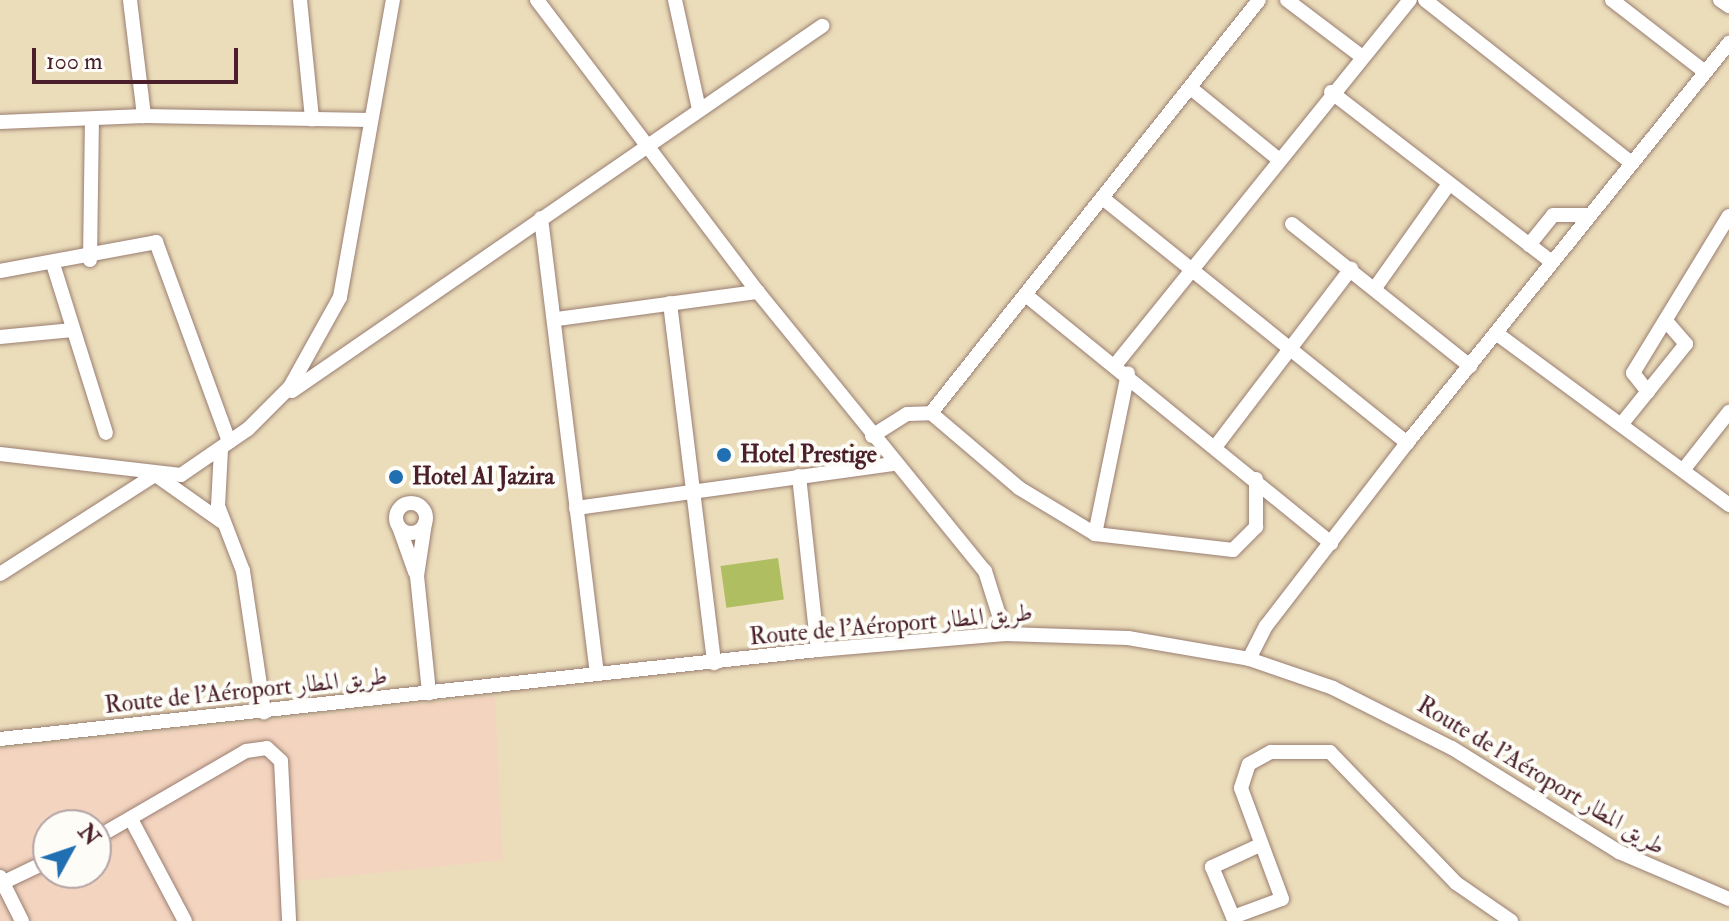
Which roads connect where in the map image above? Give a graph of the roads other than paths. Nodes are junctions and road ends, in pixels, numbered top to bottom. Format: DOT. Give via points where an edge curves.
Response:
graph roads {
  1 [pos="300,0"];
  2 [pos="393,0"];
  3 [pos="537,0"];
  4 [pos="675,0"];
  5 [pos="1259,0"];
  6 [pos="1287,0"];
  7 [pos="1410,0"];
  8 [pos="1425,0"];
  9 [pos="1612,0"];
  10 [pos="1720,0"];
  11 [pos="131,1"];
  12 [pos="1729,6"];
  13 [pos="822,26"];
  14 [pos="1729,43"];
  15 [pos="1361,56"];
  16 [pos="1704,71"];
  17 [pos="1192,89"];
  18 [pos="1331,92"];
  19 [pos="699,109"];
  20 [pos="144,116"];
  21 [pos="312,119"];
  22 [pos="371,120"];
  23 [pos="92,121"];
  24 [pos="0,122"];
  25 [pos="649,142"];
  26 [pos="1277,158"];
  27 [pos="1630,162"];
  28 [pos="1449,184"];
  29 [pos="1105,200"];
  30 [pos="1589,215"];
  31 [pos="541,218"];
  32 [pos="1728,218"];
  33 [pos="1292,224"];
  34 [pos="1529,245"];
  35 [pos="90,260"];
  36 [pos="1552,262"];
  37 [pos="53,264"];
  38 [pos="1191,266"];
  39 [pos="1351,269"];
  40 [pos="0,271"];
  41 [pos="1375,288"];
  42 [pos="758,292"];
  43 [pos="1027,296"];
  44 [pos="670,303"];
  45 [pos="557,319"];
  46 [pos="1668,323"];
  47 [pos="73,330"];
  48 [pos="1496,333"];
  49 [pos="0,337"];
  50 [pos="1290,343"];
  51 [pos="1470,366"];
  52 [pos="1122,368"];
  53 [pos="1648,392"];
  54 [pos="278,399"];
  55 [pos="1729,412"];
  56 [pos="931,413"];
  57 [pos="1624,421"];
  58 [pos="106,433"];
  59 [pos="872,436"];
  60 [pos="1407,443"];
  61 [pos="225,446"];
  62 [pos="1216,446"];
  63 [pos="0,454"];
  64 [pos="895,464"];
  65 [pos="1684,469"];
  66 [pos="799,476"];
  67 [pos="156,477"];
  68 [pos="1256,479"];
  69 [pos="693,491"];
  70 [pos="1729,505"];
  71 [pos="576,508"];
  72 [pos="222,522"];
  73 [pos="425,523"];
  74 [pos="399,527"];
  75 [pos="1095,534"];
  76 [pos="1331,543"];
  77 [pos="0,574"];
  78 [pos="417,576"];
  79 [pos="1005,634"];
  80 [pos="818,650"];
  81 [pos="1249,659"];
  82 [pos="714,663"];
  83 [pos="597,674"];
  84 [pos="429,693"];
  85 [pos="264,712"];
  86 [pos="0,739"];
  87 [pos="132,821"];
  88 [pos="112,830"];
  89 [pos="1260,845"];
  90 [pos="32,868"];
  91 [pos="1,881"];
  92 [pos="1729,899"];
  93 [pos="22,921"];
  94 [pos="185,921"];
  95 [pos="289,921"];
  96 [pos="1511,921"];
  1 -- 21 [label="street"];
  2 -- 22 [label="street"];
  3 -- 25 [label="street"];
  4 -- 19 [label="street"];
  5 -- 17 [label="street"];
  6 -- 15 [label="street"];
  7 -- 15 [label="street"];
  8 -- 27 [label="street"];
  9 -- 16 [label="street"];
  10 -- 12 [label="street"];
  11 -- 20 [label="street"];
  13 -- 19 [label="street"];
  14 -- 16 [label="street"];
  15 -- 18 [label="street"];
  16 -- 27 [label="street"];
  17 -- 26 [label="street"];
  17 -- 29 [label="street"];
  18 -- 26 [label="street"];
  18 -- 28 [label="street"];
  19 -- 25 [label="street"];
  20 -- 21 [label="street"];
  20 -- 23 [label="street"];
  21 -- 22 [label="street"];
  22 -- 54 [label="street" via="340,297 306,366"];
  23 -- 24 [label="street"];
  23 -- 35 [label="street"];
  25 -- 31 [label="street"];
  25 -- 42 [label="street"];
  26 -- 38 [label="street"];
  27 -- 30 [label="street"];
  28 -- 34 [label="street"];
  28 -- 41 [label="street"];
  29 -- 38 [label="street"];
  29 -- 43 [label="street"];
  30 -- 34 [label="street" via="1553,215"];
  30 -- 36 [label="street"];
  31 -- 45 [label="street"];
  31 -- 54 [label="street"];
  32 -- 46 [label="street"];
  33 -- 39 [label="street"];
  34 -- 36 [label="street"];
  35 -- 37 [label="street"];
  35 -- 61 [label="street" via="160,245"];
  36 -- 48 [label="street"];
  37 -- 40 [label="street"];
  37 -- 47 [label="street"];
  38 -- 50 [label="street"];
  38 -- 52 [label="street"];
  39 -- 41 [label="street"];
  39 -- 50 [label="street"];
  41 -- 51 [label="street"];
  42 -- 44 [label="street"];
  42 -- 59 [label="street"];
  43 -- 52 [label="street"];
  43 -- 56 [label="street" via="947,384"];
  44 -- 45 [label="street"];
  44 -- 69 [label="street"];
  45 -- 71 [label="street"];
  46 -- 53 [label="street" via="1633,373"];
  46 -- 53 [label="street" via="1686,344"];
  47 -- 49 [label="street"];
  47 -- 58 [label="street"];
  48 -- 51 [label="street"];
  48 -- 57 [label="street"];
  50 -- 60 [label="street"];
  50 -- 62 [label="street"];
  51 -- 60 [label="street"];
  52 -- 62 [label="street"];
  52 -- 75 [label="street"];
  53 -- 57 [label="street"];
  54 -- 61 [label="street"];
  55 -- 65 [label="street"];
  56 -- 59 [label="street" via="907,414"];
  56 -- 75 [label="street" via="1019,488"];
  57 -- 65 [label="street"];
  59 -- 64 [label="street"];
  60 -- 76 [label="street"];
  61 -- 67 [label="street" via="181,475"];
  61 -- 72 [label="street" via="216,489"];
  62 -- 68 [label="street"];
  63 -- 67 [label="street"];
  64 -- 66 [label="street"];
  64 -- 79 [label="street" via="985,571"];
  65 -- 70 [label="street"];
  66 -- 69 [label="street"];
  66 -- 80 [label="street"];
  67 -- 72 [label="street"];
  67 -- 77 [label="street"];
  68 -- 75 [label="street" via="1256,527 1233,550"];
  68 -- 76 [label="street"];
  69 -- 71 [label="street"];
  69 -- 82 [label="street"];
  71 -- 83 [label="street"];
  72 -- 85 [label="street" via="243,571"];
  73 -- 74 [label="street" via="415,532"];
  73 -- 74 [label="street" via="422,508 408,503 397,511"];
  73 -- 78 [label="street"];
  74 -- 78 [label="street"];
  76 -- 81 [label="street"];
  78 -- 84 [label="street"];
  79 -- 80 [label="street, Route de l'Aéroport طريق المطار"];
  79 -- 81 [label="street, Route de l'Aéroport طريق المطار" via="1128,638"];
  80 -- 82 [label="street, Route de l'Aéroport طريق المطار"];
  81 -- 92 [label="street, Route de l'Aéroport طريق المطار" via="1387,712 1619,852"];
  82 -- 83 [label="street, Route de l'Aéroport طريق المطار"];
  83 -- 84 [label="street, Route de l'Aéroport طريق المطار"];
  84 -- 85 [label="street, Route de l'Aéroport طريق المطار"];
  85 -- 86 [label="street, Route de l'Aéroport طريق المطار"];
  87 -- 88 [label="street"];
  87 -- 94 [label="street"];
  87 -- 95 [label="street" via="246,751 276,754"];
  89 -- 89 [label="street" via="1281,902 1233,917 1212,867"];
  89 -- 96 [label="street" via="1241,788 1249,764 1271,752 1330,752 1456,883"];
  90 -- 91 [label="street"];
  91 -- 93 [label="street"];
}
